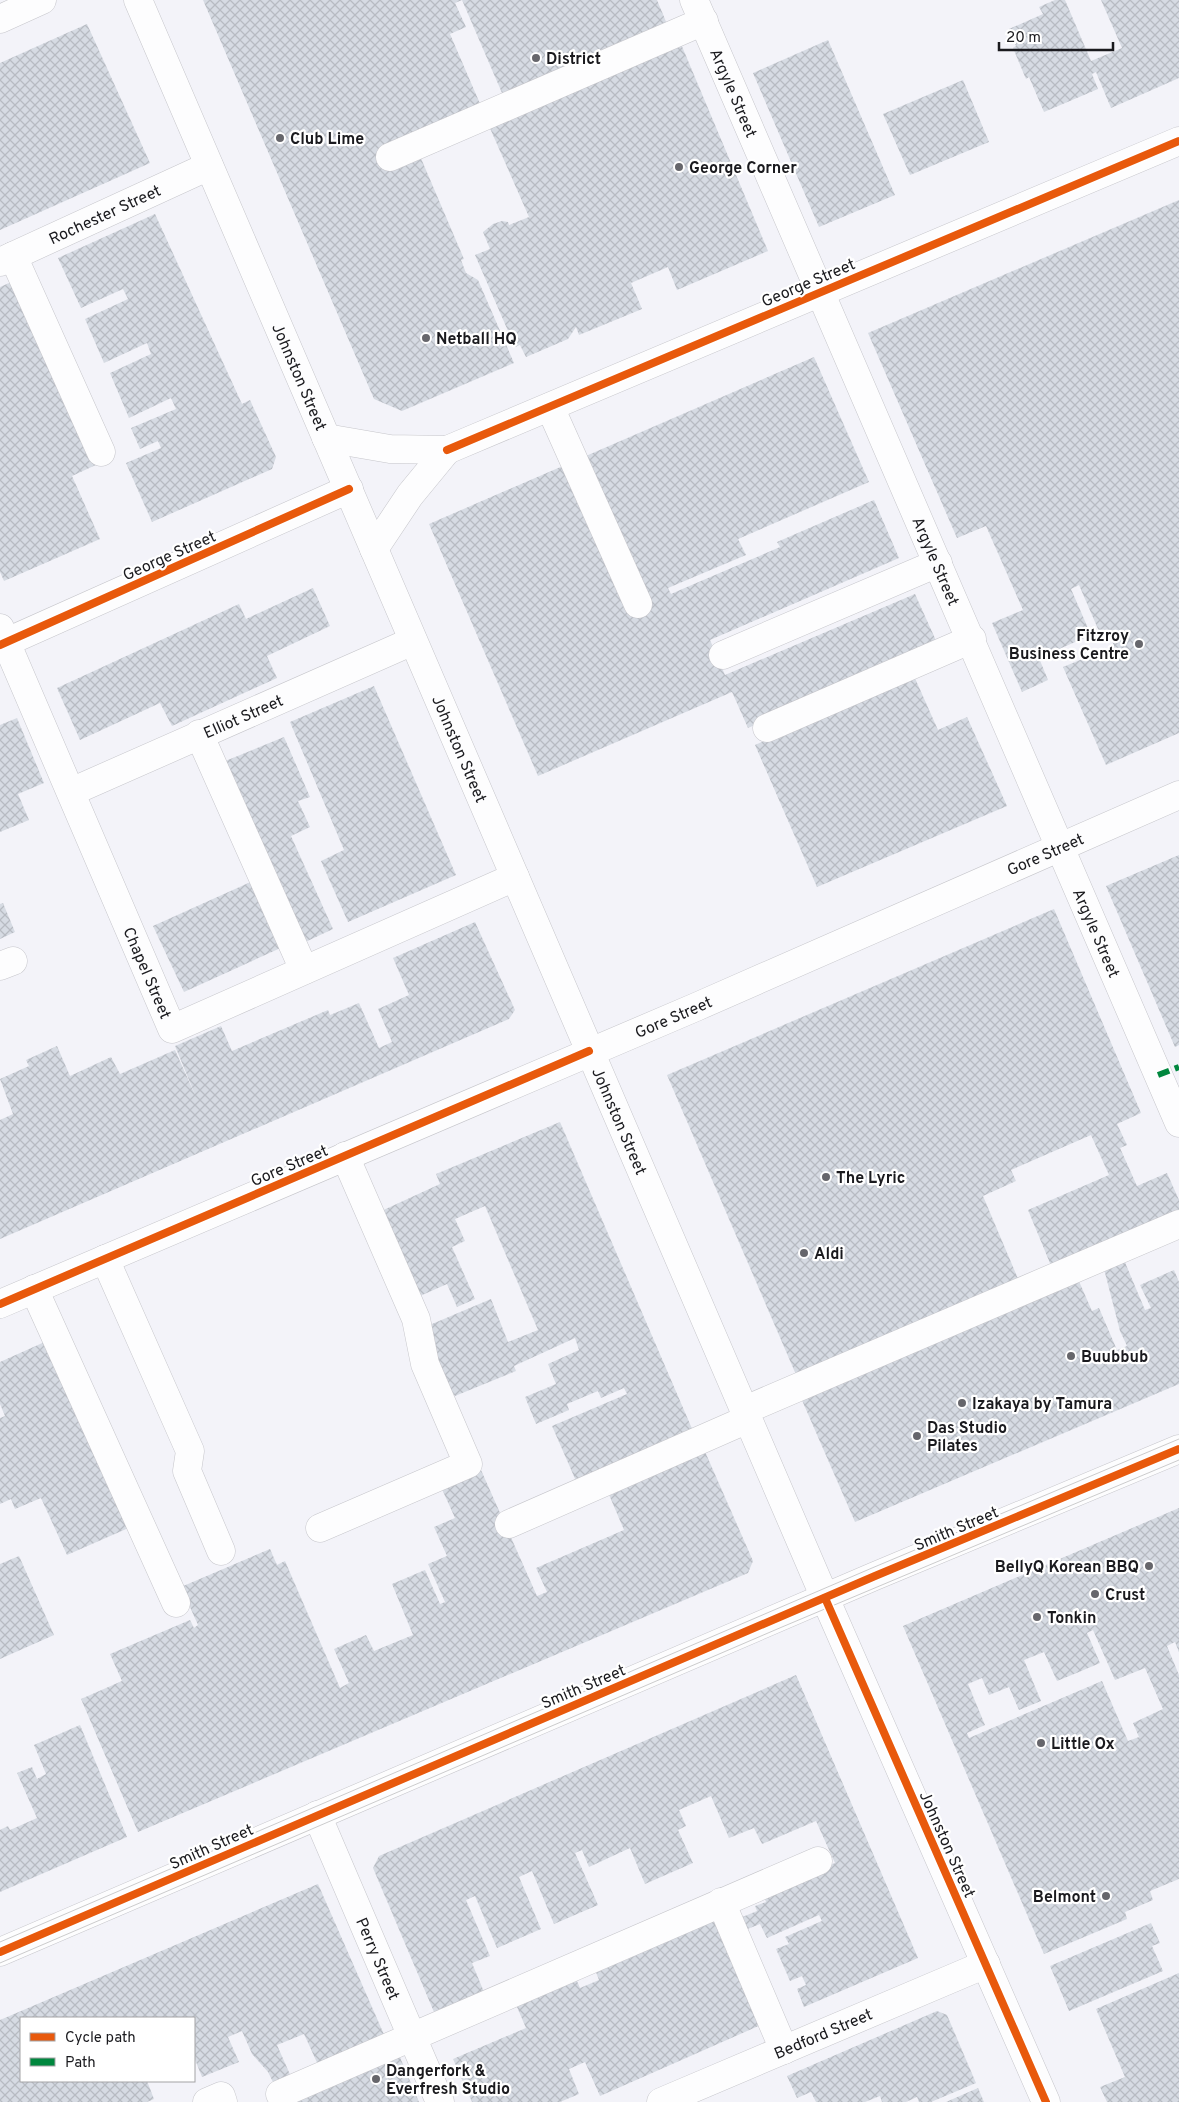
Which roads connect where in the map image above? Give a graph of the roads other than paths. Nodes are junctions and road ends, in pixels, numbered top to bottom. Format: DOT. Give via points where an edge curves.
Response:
graph roads {
  1 [pos="42,0"];
  2 [pos="138,0"];
  3 [pos="699,11"];
  4 [pos="0,18"];
  5 [pos="1179,141"];
  6 [pos="390,158"];
  7 [pos="209,166"];
  8 [pos="6,259"];
  9 [pos="820,292"];
  10 [pos="550,406"];
  11 [pos="326,438"];
  12 [pos="447,450"];
  13 [pos="101,452"];
  14 [pos="348,489"];
  15 [pos="374,549"];
  16 [pos="938,563"];
  17 [pos="638,604"];
  18 [pos="2,639"];
  19 [pos="972,639"];
  20 [pos="413,641"];
  21 [pos="723,655"];
  22 [pos="767,728"];
  23 [pos="200,734"];
  24 [pos="71,792"];
  25 [pos="1179,795"];
  26 [pos="1060,845"];
  27 [pos="515,877"];
  28 [pos="304,970"];
  29 [pos="589,1051"];
  30 [pos="1169,1071"];
  31 [pos="1179,1123"];
  32 [pos="345,1156"];
  33 [pos="1179,1224"];
  34 [pos="105,1259"];
  35 [pos="34,1289"];
  36 [pos="0,1304"];
  37 [pos="747,1414"];
  38 [pos="1179,1449"];
  39 [pos="509,1524"];
  40 [pos="320,1528"];
  41 [pos="221,1551"];
  42 [pos="825,1598"];
  43 [pos="176,1603"];
  44 [pos="317,1815"];
  45 [pos="818,1861"];
  46 [pos="721,1902"];
  47 [pos="0,1952"];
  48 [pos="986,1964"];
  49 [pos="412,2038"];
  50 [pos="784,2050"];
  51 [pos="280,2094"];
  52 [pos="207,2102"];
  53 [pos="223,2102"];
  54 [pos="440,2102"];
  55 [pos="662,2102"];
  56 [pos="1046,2102"];
  1 -- 4 [label="street"];
  2 -- 7 [label="street, Johnston Street"];
  3 -- 6 [label="street"];
  3 -- 9 [label="street, Argyle Street"];
  5 -- 9 [label="street, George Street"];
  7 -- 8 [label="street, Rochester Street"];
  7 -- 11 [label="street, Johnston Street"];
  8 -- 13 [label="street"];
  9 -- 10 [label="street, George Street"];
  9 -- 16 [label="street, Argyle Street"];
  10 -- 12 [label="street, George Street"];
  10 -- 17 [label="street"];
  11 -- 12 [label="street, George Street" via="390,449"];
  11 -- 14 [label="street, Johnston Street"];
  12 -- 15 [label="street, George Street" via="410,495"];
  14 -- 15 [label="street, Johnston Street"];
  14 -- 18 [label="street, George Street"];
  15 -- 20 [label="street, Johnston Street"];
  16 -- 19 [label="street, Argyle Street"];
  16 -- 21 [label="street"];
  18 -- 24 [label="street, Chapel Street"];
  19 -- 22 [label="street"];
  19 -- 26 [label="street, Argyle Street"];
  20 -- 23 [label="street, Elliot Street"];
  20 -- 27 [label="street, Johnston Street"];
  23 -- 24 [label="street, Elliot Street"];
  23 -- 28 [label="street"];
  24 -- 28 [label="street, Chapel Street" via="172,1029"];
  25 -- 26 [label="street, Gore Street"];
  26 -- 29 [label="street, Gore Street" via="696,1007"];
  26 -- 30 [label="street, Argyle Street"];
  27 -- 28 [label="street, Chapel Street"];
  27 -- 29 [label="street, Johnston Street"];
  29 -- 32 [label="street, Gore Street"];
  29 -- 37 [label="street, Johnston Street"];
  30 -- 31 [label="street, Argyle Street"];
  32 -- 34 [label="street, Gore Street"];
  32 -- 40 [label="street" via="416,1318 425,1364 468,1464"];
  33 -- 37 [label="street"];
  34 -- 35 [label="street, Gore Street"];
  34 -- 41 [label="street" via="190,1451 187,1471"];
  35 -- 36 [label="street, Gore Street"];
  35 -- 43 [label="street"];
  37 -- 39 [label="street"];
  37 -- 42 [label="street, Johnston Street"];
  38 -- 42 [label="street, Smith Street"];
  42 -- 44 [label="street, Smith Street"];
  42 -- 48 [label="street, Johnston Street"];
  44 -- 47 [label="street, Smith Street"];
  44 -- 49 [label="street, Perry Street"];
  45 -- 46 [label="street"];
  46 -- 49 [label="street"];
  46 -- 50 [label="street"];
  48 -- 50 [label="street, Bedford Street"];
  48 -- 56 [label="street, Johnston Street"];
  49 -- 51 [label="street"];
  49 -- 54 [label="street, Perry Street"];
  50 -- 55 [label="street, Bedford Street"];
  52 -- 53 [label="street" via="221,2096"];
}
